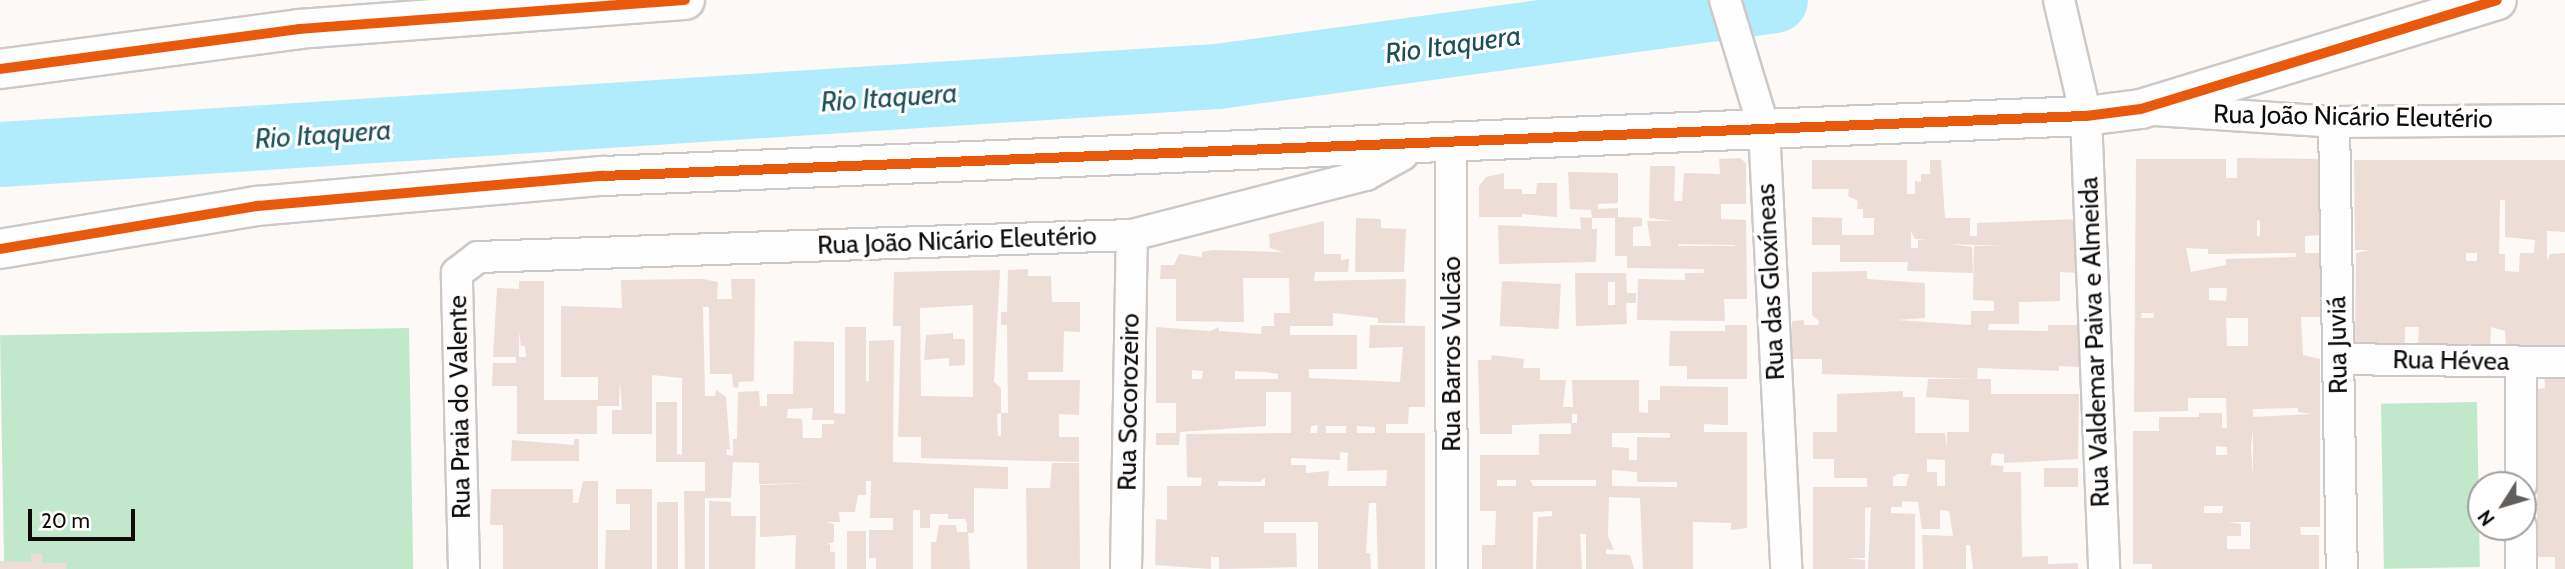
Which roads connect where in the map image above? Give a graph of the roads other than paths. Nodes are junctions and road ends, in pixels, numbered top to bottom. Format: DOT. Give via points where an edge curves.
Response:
graph roads {
  1 [pos="685,0"];
  2 [pos="1725,0"];
  3 [pos="2059,0"];
  4 [pos="2497,0"];
  5 [pos="576,4"];
  6 [pos="0,69"];
  7 [pos="2141,109"];
  8 [pos="2086,116"];
  9 [pos="2565,120"];
  10 [pos="2334,122"];
  11 [pos="1764,128"];
  12 [pos="1433,139"];
  13 [pos="1132,235"];
  14 [pos="0,249"];
  15 [pos="478,257"];
  16 [pos="2338,359"];
  17 [pos="2521,362"];
  18 [pos="2565,362"];
  19 [pos="2521,471"];
  20 [pos="2521,541"];
  21 [pos="464,569"];
  22 [pos="1126,569"];
  23 [pos="1452,569"];
  24 [pos="1786,569"];
  25 [pos="2104,569"];
  26 [pos="2342,569"];
  27 [pos="2521,569"];
  1 -- 5 [label="street"];
  2 -- 11 [label="street, Rua das Gloxíneas"];
  3 -- 8 [label="street, Rua Valdemar Paiva e Almeida"];
  4 -- 7 [label="street"];
  5 -- 6 [label="street" via="299,29"];
  7 -- 8 [label="street"];
  7 -- 10 [label="street, Rua João Nicário Eleutério"];
  8 -- 11 [label="street"];
  8 -- 25 [label="street, Rua Valdemar Paiva e Almeida"];
  9 -- 10 [label="street, Rua João Nicário Eleutério"];
  10 -- 16 [label="street, Rua Juviá"];
  11 -- 12 [label="street"];
  11 -- 24 [label="street, Rua das Gloxíneas"];
  12 -- 13 [label="street, Rua João Nicário Eleutério" via="1366,174"];
  12 -- 14 [label="street" via="617,175 440,188 257,206"];
  12 -- 23 [label="street, Rua Barros Vulcão"];
  13 -- 15 [label="street, Rua João Nicário Eleutério"];
  13 -- 22 [label="street, Rua Socorozeiro"];
  15 -- 21 [label="street, Rua Praia do Valente" via="457,273"];
  16 -- 17 [label="street, Rua Hévea"];
  16 -- 26 [label="street, Rua Juviá"];
  17 -- 18 [label="street, Rua Hévea"];
  17 -- 19 [label="street"];
  20 -- 27 [label="street"];
}
